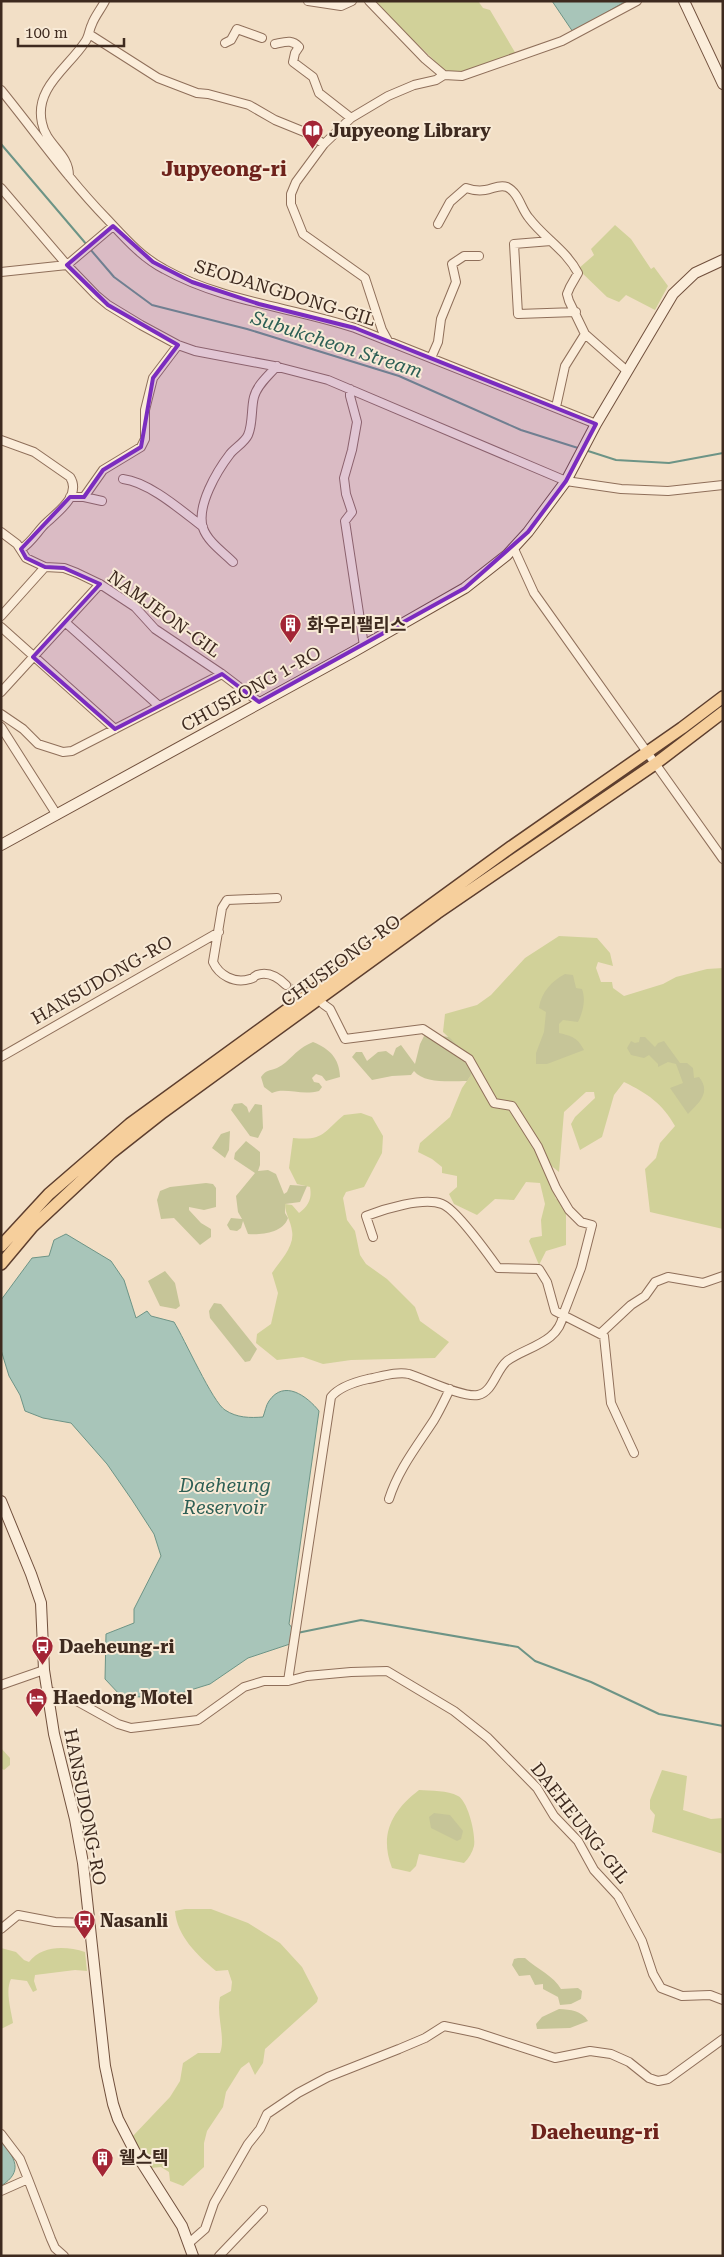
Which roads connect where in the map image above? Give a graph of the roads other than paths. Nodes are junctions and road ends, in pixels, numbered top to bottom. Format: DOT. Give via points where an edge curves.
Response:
graph roads {
  1 [pos="105,1"];
  2 [pos="308,1"];
  3 [pos="352,1"];
  4 [pos="369,1"];
  5 [pos="637,1"];
  6 [pos="684,1"];
  7 [pos="89,34"];
  8 [pos="262,38"];
  9 [pos="225,43"];
  10 [pos="275,44"];
  11 [pos="444,75"];
  12 [pos="723,84"];
  13 [pos="1,90"];
  14 [pos="351,118"];
  15 [pos="324,144"];
  16 [pos="69,176"];
  17 [pos="1,188"];
  18 [pos="438,224"];
  19 [pos="113,226"];
  20 [pos="551,242"];
  21 [pos="479,256"];
  22 [pos="723,260"];
  23 [pos="69,264"];
  24 [pos="1,272"];
  25 [pos="576,312"];
  26 [pos="585,334"];
  27 [pos="388,341"];
  28 [pos="178,345"];
  29 [pos="431,358"];
  30 [pos="277,366"];
  31 [pos="627,371"];
  32 [pos="350,389"];
  33 [pos="556,407"];
  34 [pos="595,426"];
  35 [pos="1,440"];
  36 [pos="123,479"];
  37 [pos="567,480"];
  38 [pos="723,485"];
  39 [pos="70,497"];
  40 [pos="84,497"];
  41 [pos="102,501"];
  42 [pos="203,527"];
  43 [pos="1,532"];
  44 [pos="514,549"];
  45 [pos="21,550"];
  46 [pos="233,562"];
  47 [pos="45,567"];
  48 [pos="100,584"];
  49 [pos="1,616"];
  50 [pos="65,622"];
  51 [pos="1,627"];
  52 [pos="364,646"];
  53 [pos="33,657"];
  54 [pos="222,674"];
  55 [pos="1,692"];
  56 [pos="723,697"];
  57 [pos="259,702"];
  58 [pos="159,706"];
  59 [pos="723,712"];
  60 [pos="1,714"];
  61 [pos="1,728"];
  62 [pos="115,729"];
  63 [pos="647,753"];
  64 [pos="655,764"];
  65 [pos="57,814"];
  66 [pos="1,845"];
  67 [pos="723,859"];
  68 [pos="277,898"];
  69 [pos="219,932"];
  70 [pos="286,985"];
  71 [pos="323,1004"];
  72 [pos="1,1057"];
  73 [pos="49,1194"];
  74 [pos="38,1221"];
  75 [pos="373,1237"];
  76 [pos="1,1239"];
  77 [pos="1,1246"];
  78 [pos="1,1264"];
  79 [pos="1,1269"];
  80 [pos="723,1276"];
  81 [pos="562,1315"];
  82 [pos="600,1334"];
  83 [pos="450,1389"];
  84 [pos="634,1453"];
  85 [pos="389,1499"];
  86 [pos="1,1501"];
  87 [pos="44,1670"];
  88 [pos="288,1681"];
  89 [pos="1,1685"];
  90 [pos="48,1691"];
  91 [pos="89,1923"];
  92 [pos="1,1929"];
  93 [pos="723,2000"];
  94 [pos="723,2039"];
  95 [pos="1,2134"];
  96 [pos="28,2179"];
  97 [pos="1,2191"];
  98 [pos="263,2210"];
  99 [pos="189,2243"];
  100 [pos="64,2256"];
  101 [pos="193,2256"];
  102 [pos="219,2256"];
  1 -- 7 [label="street"];
  2 -- 3 [label="street" via="341,6"];
  4 -- 11 [label="street"];
  5 -- 11 [label="street" via="562,41 462,76"];
  6 -- 12 [label="street"];
  7 -- 15 [label="street" via="158,78 197,93 249,106"];
  7 -- 16 [label="street" via="45,91 41,106 44,134 64,155"];
  8 -- 9 [label="street" via="237,29 231,40"];
  10 -- 14 [label="street" via="295,43 299,47 293,62 313,77 319,93"];
  11 -- 14 [label="street" via="401,90"];
  13 -- 16 [label="street, SEODANGDONG-GIL"];
  14 -- 15 [label="street"];
  15 -- 27 [label="street" via="296,182 291,204 303,234 365,278"];
  16 -- 19 [label="street, SEODANGDONG-GIL"];
  17 -- 23 [label="street"];
  18 -- 20 [label="street" via="450,202 466,188 483,191 501,186 514,193 529,218"];
  19 -- 23 [label="street"];
  19 -- 27 [label="street, SEODANGDONG-GIL" via="153,262 192,282 259,304 324,318"];
  20 -- 25 [label="street" via="578,272 568,294"];
  20 -- 25 [label="street" via="514,244 518,314"];
  21 -- 29 [label="street" via="464,256 452,264 456,282 441,319 438,342"];
  22 -- 31 [label="street" via="695,273 673,294"];
  23 -- 24 [label="street"];
  23 -- 28 [label="street" via="108,305"];
  25 -- 26 [label="street"];
  26 -- 31 [label="street"];
  26 -- 33 [label="street" via="565,366"];
  27 -- 29 [label="street, SEODANGDONG-GIL"];
  28 -- 30 [label="street"];
  28 -- 40 [label="street" via="153,378 141,447 103,470"];
  29 -- 33 [label="street, SEODANGDONG-GIL"];
  30 -- 32 [label="street"];
  30 -- 42 [label="street" via="254,395 248,435 230,454 211,483"];
  31 -- 34 [label="street"];
  32 -- 37 [label="street"];
  32 -- 52 [label="street" via="357,422 344,478 352,512 345,521"];
  33 -- 34 [label="street, SEODANGDONG-GIL"];
  34 -- 37 [label="street, CHUSEONG 1-RO"];
  35 -- 39 [label="street" via="34,452 70,477 73,482"];
  36 -- 42 [label="street" via="133,480 159,494"];
  37 -- 38 [label="street" via="621,490 668,491"];
  37 -- 44 [label="street, CHUSEONG 1-RO"];
  39 -- 40 [label="street"];
  39 -- 45 [label="street"];
  40 -- 41 [label="street"];
  42 -- 46 [label="street" via="213,543"];
  43 -- 45 [label="street, NAMJEON-GIL" via="12,538"];
  44 -- 52 [label="street, CHUSEONG 1-RO" via="465,588"];
  44 -- 63 [label="street" via="534,593"];
  45 -- 47 [label="street, NAMJEON-GIL" via="26,558"];
  47 -- 48 [label="street, NAMJEON-GIL" via="64,568"];
  47 -- 49 [label="street"];
  48 -- 50 [label="street"];
  48 -- 54 [label="street, NAMJEON-GIL" via="135,607 155,629"];
  50 -- 53 [label="street"];
  50 -- 58 [label="street"];
  51 -- 53 [label="street"];
  52 -- 57 [label="street, CHUSEONG 1-RO"];
  53 -- 55 [label="street"];
  53 -- 62 [label="street"];
  54 -- 57 [label="street, NAMJEON-GIL"];
  54 -- 58 [label="street"];
  56 -- 63 [label="main road, CHUSEONG-RO"];
  57 -- 65 [label="street, CHUSEONG 1-RO"];
  58 -- 62 [label="street"];
  59 -- 64 [label="main road, CHUSEONG-RO"];
  60 -- 62 [label="street" via="23,728 38,744 63,752 72,751"];
  61 -- 65 [label="street"];
  63 -- 64 [label="street"];
  63 -- 73 [label="main road, CHUSEONG-RO" via="233,1048 130,1124"];
  64 -- 67 [label="street"];
  64 -- 74 [label="main road, CHUSEONG-RO" via="437,913 236,1057 110,1152"];
  65 -- 66 [label="street, CHUSEONG 1-RO"];
  68 -- 69 [label="street" via="227,900 222,908"];
  69 -- 70 [label="street" via="213,962 222,975 240,981 268,974"];
  69 -- 72 [label="street, HANSUDONG-RO"];
  71 -- 81 [label="street" via="330,1009 345,1039 423,1029 470,1059 494,1102 512,1106 538,1147 569,1210 581,1222 592,1225 581,1268"];
  73 -- 76 [label="main road"];
  73 -- 77 [label="main road, CHUSEONG-RO"];
  74 -- 78 [label="main road, CHUSEONG-RO"];
  74 -- 79 [label="main road"];
  75 -- 81 [label="street" via="366,1216 393,1207 425,1202 443,1204 478,1239 498,1268 539,1269 547,1282 555,1310"];
  80 -- 82 [label="street" via="703,1283 668,1278 655,1282 645,1296"];
  81 -- 82 [label="street"];
  81 -- 83 [label="street" via="561,1324 550,1338 504,1363 485,1392 477,1395"];
  82 -- 84 [label="street" via="604,1336 611,1403"];
  83 -- 85 [label="street" via="435,1419 408,1457"];
  83 -- 88 [label="street" via="407,1374 390,1374 357,1382 331,1397"];
  86 -- 87 [label="street, HANSUDONG-RO" via="41,1603"];
  87 -- 89 [label="street"];
  87 -- 90 [label="street, HANSUDONG-RO"];
  88 -- 90 [label="street, DAEHEUNG-GIL" via="264,1681 244,1687 198,1720 131,1728 73,1699"];
  88 -- 93 [label="street, DAEHEUNG-GIL" via="307,1676 387,1671 454,1711 488,1738 525,1775 554,1816 578,1841 594,1870 618,1896 661,1988 682,1996 710,1996"];
  90 -- 91 [label="street, HANSUDONG-RO" via="54,1734 78,1838"];
  91 -- 92 [label="street" via="55,1922 18,1915"];
  91 -- 99 [label="street, HANSUDONG-RO" via="105,2066 118,2118"];
  94 -- 99 [label="street" via="668,2079 658,2081 611,2054 590,2051 555,2058 478,2033 444,2026 425,2038 328,2077 266,2114 214,2203 205,2229"];
  95 -- 96 [label="street" via="16,2152"];
  96 -- 97 [label="street"];
  96 -- 100 [label="street" via="50,2239"];
  98 -- 102 [label="street"];
  99 -- 101 [label="street, HANSUDONG-RO"];
}
